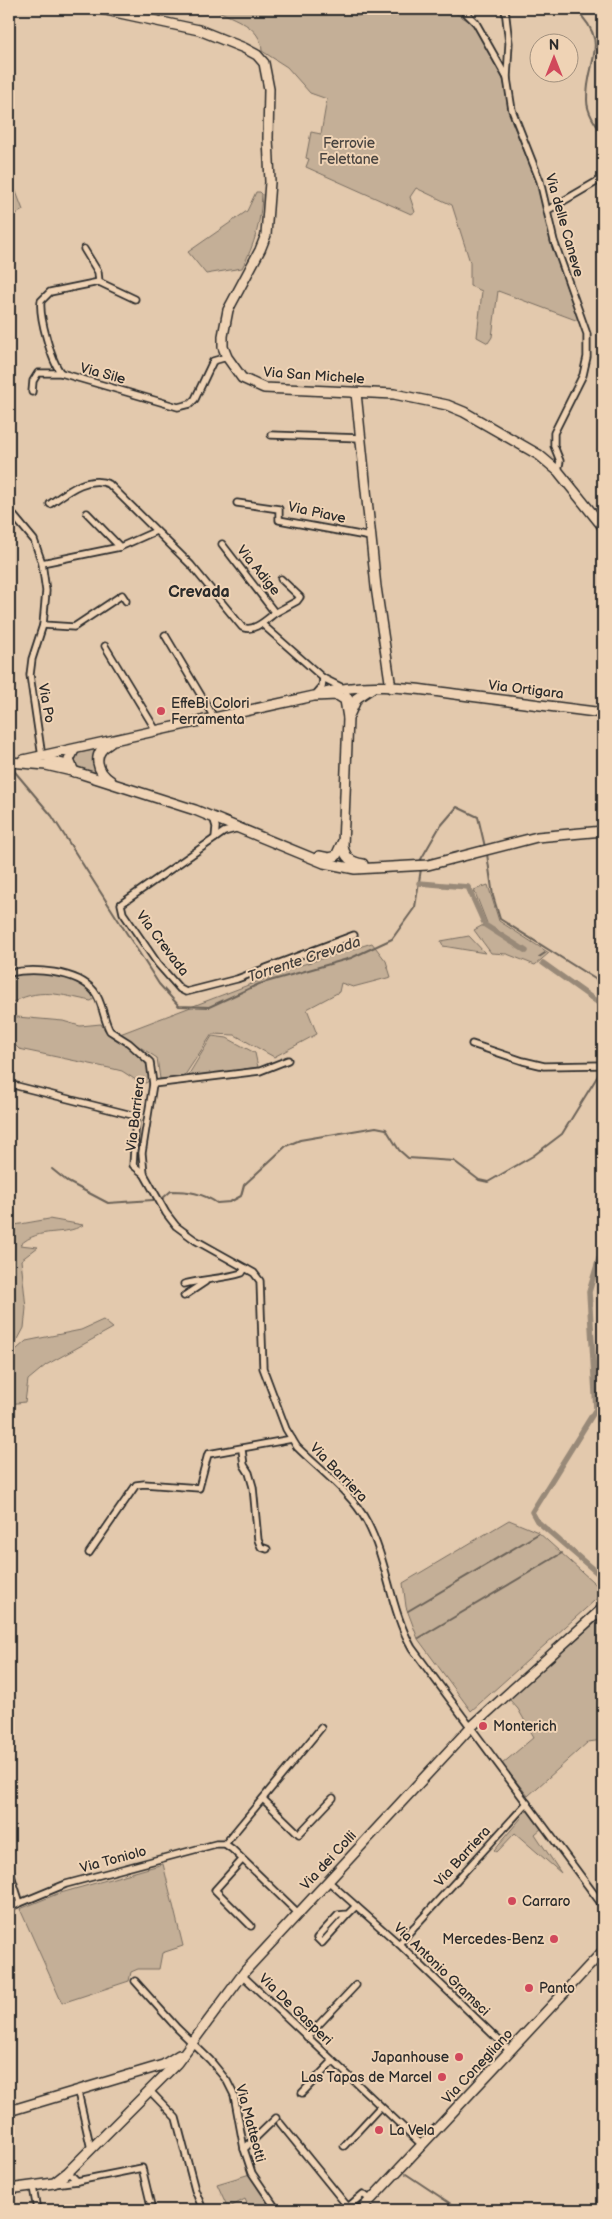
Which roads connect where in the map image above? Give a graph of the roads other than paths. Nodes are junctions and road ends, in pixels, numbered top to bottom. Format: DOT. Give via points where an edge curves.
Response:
graph roads {
  1 [pos="102,9"];
  2 [pos="462,9"];
  3 [pos="505,9"];
  4 [pos="508,78"];
  5 [pos="603,178"];
  6 [pos="548,210"];
  7 [pos="84,249"];
  8 [pos="98,282"];
  9 [pos="135,299"];
  10 [pos="227,357"];
  11 [pos="60,374"];
  12 [pos="32,392"];
  13 [pos="356,393"];
  14 [pos="271,435"];
  15 [pos="361,438"];
  16 [pos="558,472"];
  17 [pos="238,503"];
  18 [pos="50,504"];
  19 [pos="9,510"];
  20 [pos="88,513"];
  21 [pos="603,527"];
  22 [pos="156,531"];
  23 [pos="371,537"];
  24 [pos="222,544"];
  25 [pos="120,547"];
  26 [pos="42,563"];
  27 [pos="281,579"];
  28 [pos="126,601"];
  29 [pos="275,613"];
  30 [pos="262,624"];
  31 [pos="43,625"];
  32 [pos="165,636"];
  33 [pos="105,646"];
  34 [pos="323,678"];
  35 [pos="382,687"];
  36 [pos="343,688"];
  37 [pos="314,696"];
  38 [pos="603,713"];
  39 [pos="348,718"];
  40 [pos="215,719"];
  41 [pos="157,732"];
  42 [pos="116,742"];
  43 [pos="74,750"];
  44 [pos="42,757"];
  45 [pos="12,762"];
  46 [pos="72,768"];
  47 [pos="116,785"];
  48 [pos="214,817"];
  49 [pos="241,828"];
  50 [pos="603,831"];
  51 [pos="215,838"];
  52 [pos="342,838"];
  53 [pos="294,850"];
  54 [pos="399,867"];
  55 [pos="354,935"];
  56 [pos="9,973"];
  57 [pos="472,1044"];
  58 [pos="288,1060"];
  59 [pos="603,1065"];
  60 [pos="9,1084"];
  61 [pos="153,1084"];
  62 [pos="144,1174"];
  63 [pos="245,1268"];
  64 [pos="205,1282"];
  65 [pos="184,1284"];
  66 [pos="184,1296"];
  67 [pos="292,1439"];
  68 [pos="242,1450"];
  69 [pos="267,1549"];
  70 [pos="89,1553"];
  71 [pos="603,1608"];
  72 [pos="321,1728"];
  73 [pos="470,1728"];
  74 [pos="333,1798"];
  75 [pos="262,1800"];
  76 [pos="526,1803"];
  77 [pos="225,1844"];
  78 [pos="242,1860"];
  79 [pos="9,1869"];
  80 [pos="328,1881"];
  81 [pos="20,1903"];
  82 [pos="356,1906"];
  83 [pos="603,1906"];
  84 [pos="9,1908"];
  85 [pos="298,1913"];
  86 [pos="348,1914"];
  87 [pos="251,1926"];
  88 [pos="398,1944"];
  89 [pos="603,1951"];
  90 [pos="242,1975"];
  91 [pos="135,1981"];
  92 [pos="356,1986"];
  93 [pos="307,2037"];
  94 [pos="190,2046"];
  95 [pos="510,2051"];
  96 [pos="332,2062"];
  97 [pos="140,2072"];
  98 [pos="150,2091"];
  99 [pos="78,2092"];
  100 [pos="302,2093"];
  101 [pos="380,2107"];
  102 [pos="9,2111"];
  103 [pos="344,2146"];
  104 [pos="422,2146"];
  105 [pos="91,2148"];
  106 [pos="244,2149"];
  107 [pos="78,2162"];
  108 [pos="68,2172"];
  109 [pos="80,2181"];
  110 [pos="46,2185"];
  111 [pos="33,2187"];
  112 [pos="9,2189"];
  113 [pos="371,2200"];
  114 [pos="37,2210"];
  115 [pos="152,2210"];
  116 [pos="203,2210"];
  117 [pos="277,2210"];
  118 [pos="361,2210"];
  1 -- 10 [label="main road, Via San Michele" via="199,30 244,48 264,63 269,89 269,214 260,250 228,310 223,336"];
  2 -- 4 [label="street" via="476,23"];
  3 -- 4 [label="street, Via delle Caneve"];
  4 -- 6 [label="street, Via delle Caneve" via="515,121 540,181"];
  5 -- 6 [label="street"];
  6 -- 16 [label="street, Via delle Caneve" via="554,241 585,324 588,344 580,383 554,433 554,446 560,462"];
  7 -- 8 [label="street" via="98,272"];
  8 -- 9 [label="street"];
  8 -- 11 [label="street, Via Sile" via="50,292 41,301 41,314"];
  10 -- 11 [label="street, Via Sile" via="213,361 195,399 178,408"];
  10 -- 13 [label="main road, Via San Michele" via="242,378 264,388"];
  11 -- 12 [label="street" via="38,373"];
  13 -- 15 [label="main road"];
  13 -- 16 [label="main road, Via San Michele" via="402,395 447,405 521,444"];
  14 -- 15 [label="street"];
  15 -- 23 [label="main road"];
  16 -- 21 [label="main road, Via San Michele"];
  17 -- 23 [label="street, Via Piave" via="279,508 279,520"];
  18 -- 22 [label="street" via="75,487 101,481 109,484"];
  19 -- 26 [label="street, Via Po" via="29,532"];
  20 -- 25 [label="street"];
  22 -- 25 [label="street"];
  22 -- 30 [label="street" via="191,565 242,627 248,629"];
  23 -- 35 [label="main road" via="387,669"];
  24 -- 29 [label="street, Via Adige"];
  25 -- 26 [label="street"];
  26 -- 31 [label="street, Via Po" via="47,602"];
  27 -- 29 [label="street, Via Adige" via="300,596 298,601"];
  28 -- 31 [label="street" via="122,595 74,627"];
  29 -- 30 [label="street, Via Adige"];
  30 -- 34 [label="street"];
  31 -- 44 [label="street, Via Po" via="30,675"];
  32 -- 40 [label="street"];
  33 -- 41 [label="street"];
  34 -- 36 [label="street"];
  34 -- 37 [label="street" via="322,687"];
  35 -- 36 [label="main road"];
  35 -- 38 [label="main road, Via Ortigara"];
  35 -- 39 [label="main road" via="357,698"];
  36 -- 37 [label="main road"];
  36 -- 39 [label="street" via="350,699"];
  37 -- 39 [label="main road" via="332,694 341,697"];
  37 -- 40 [label="main road"];
  39 -- 52 [label="main road"];
  40 -- 41 [label="main road"];
  41 -- 42 [label="main road"];
  42 -- 43 [label="main road"];
  42 -- 47 [label="main road" via="102,750 97,764 103,775"];
  43 -- 44 [label="main road"];
  43 -- 46 [label="main road" via="70,757"];
  44 -- 45 [label="main road"];
  44 -- 46 [label="street"];
  45 -- 46 [label="main road"];
  46 -- 47 [label="main road"];
  47 -- 48 [label="main road"];
  48 -- 49 [label="main road"];
  48 -- 51 [label="street"];
  49 -- 51 [label="street, Via Crevada"];
  49 -- 53 [label="main road"];
  50 -- 54 [label="main road" via="537,837 428,865"];
  51 -- 55 [label="street, Via Crevada" via="121,904 123,913 158,964 182,991 193,992 243,977"];
  52 -- 53 [label="main road" via="340,851 333,857"];
  52 -- 54 [label="main road" via="344,852 351,861"];
  53 -- 54 [label="main road" via="324,863 348,868"];
  56 -- 61 [label="street, Via Barriera" via="42,969 87,984 99,1000 110,1032 129,1043 150,1062"];
  57 -- 59 [label="street" via="544,1066"];
  58 -- 61 [label="street" via="260,1072"];
  60 -- 62 [label="street, Via Barriera" via="136,1116 133,1165"];
  61 -- 62 [label="street, Via Barriera" via="142,1153"];
  62 -- 63 [label="street, Via Barriera" via="176,1226"];
  63 -- 64 [label="street" via="238,1274"];
  63 -- 67 [label="street, Via Barriera" via="254,1273 261,1284 263,1368"];
  64 -- 65 [label="street"];
  64 -- 66 [label="street"];
  67 -- 68 [label="street"];
  67 -- 73 [label="street, Via Barriera" via="365,1518 409,1642"];
  68 -- 69 [label="street" via="253,1487 258,1540 261,1547"];
  68 -- 70 [label="street" via="208,1454 199,1488 136,1485"];
  71 -- 73 [label="main road, Via dei Colli"];
  72 -- 75 [label="street"];
  73 -- 76 [label="street, Via Barriera"];
  73 -- 80 [label="main road, Via dei Colli"];
  74 -- 75 [label="street" via="300,1834"];
  75 -- 77 [label="street"];
  76 -- 83 [label="street, Via Barriera"];
  76 -- 88 [label="street, Via Barriera"];
  77 -- 78 [label="street"];
  77 -- 81 [label="street, Via Toniolo" via="66,1884"];
  78 -- 85 [label="street"];
  78 -- 87 [label="street" via="214,1890"];
  79 -- 81 [label="street"];
  80 -- 82 [label="street, Via Antonio Gramsci"];
  80 -- 85 [label="main road, Via dei Colli"];
  81 -- 84 [label="street, Via Toniolo"];
  82 -- 86 [label="street"];
  82 -- 88 [label="street, Via Antonio Gramsci"];
  85 -- 90 [label="main road, Via dei Colli"];
  86 -- 86 [label="street" via="322,1943 317,1938 338,1915"];
  88 -- 95 [label="street, Via Antonio Gramsci"];
  89 -- 95 [label="main road, Via Conegliano"];
  90 -- 93 [label="street, Via De Gasperi"];
  90 -- 94 [label="main road, Via dei Colli"];
  91 -- 94 [label="street, Via Matteotti"];
  92 -- 93 [label="street"];
  93 -- 96 [label="street, Via De Gasperi"];
  94 -- 97 [label="main road" via="163,2065"];
  94 -- 98 [label="main road, Via dei Colli"];
  94 -- 106 [label="street, Via Matteotti" via="210,2060 234,2095"];
  95 -- 104 [label="main road, Via Conegliano"];
  96 -- 100 [label="street, Via De Gasperi"];
  96 -- 101 [label="street, Via De Gasperi"];
  97 -- 98 [label="main road" via="153,2078"];
  97 -- 99 [label="main road"];
  98 -- 105 [label="main road, Via dei Colli"];
  98 -- 116 [label="street" via="176,2118"];
  99 -- 102 [label="main road"];
  99 -- 105 [label="street"];
  101 -- 103 [label="street"];
  101 -- 104 [label="street, Via De Gasperi"];
  104 -- 113 [label="main road, Via Conegliano"];
  105 -- 107 [label="main road, Via dei Colli"];
  106 -- 113 [label="street" via="278,2120 348,2207 363,2194"];
  106 -- 117 [label="street, Via Matteotti" via="252,2173"];
  107 -- 108 [label="main road, Via dei Colli"];
  107 -- 109 [label="street" via="75,2176"];
  108 -- 109 [label="street"];
  108 -- 110 [label="main road, Via dei Colli" via="58,2181"];
  109 -- 110 [label="street"];
  109 -- 115 [label="street" via="142,2168"];
  110 -- 111 [label="main road"];
  111 -- 112 [label="main road"];
  111 -- 114 [label="street"];
  113 -- 118 [label="main road, Via Conegliano"];
}
